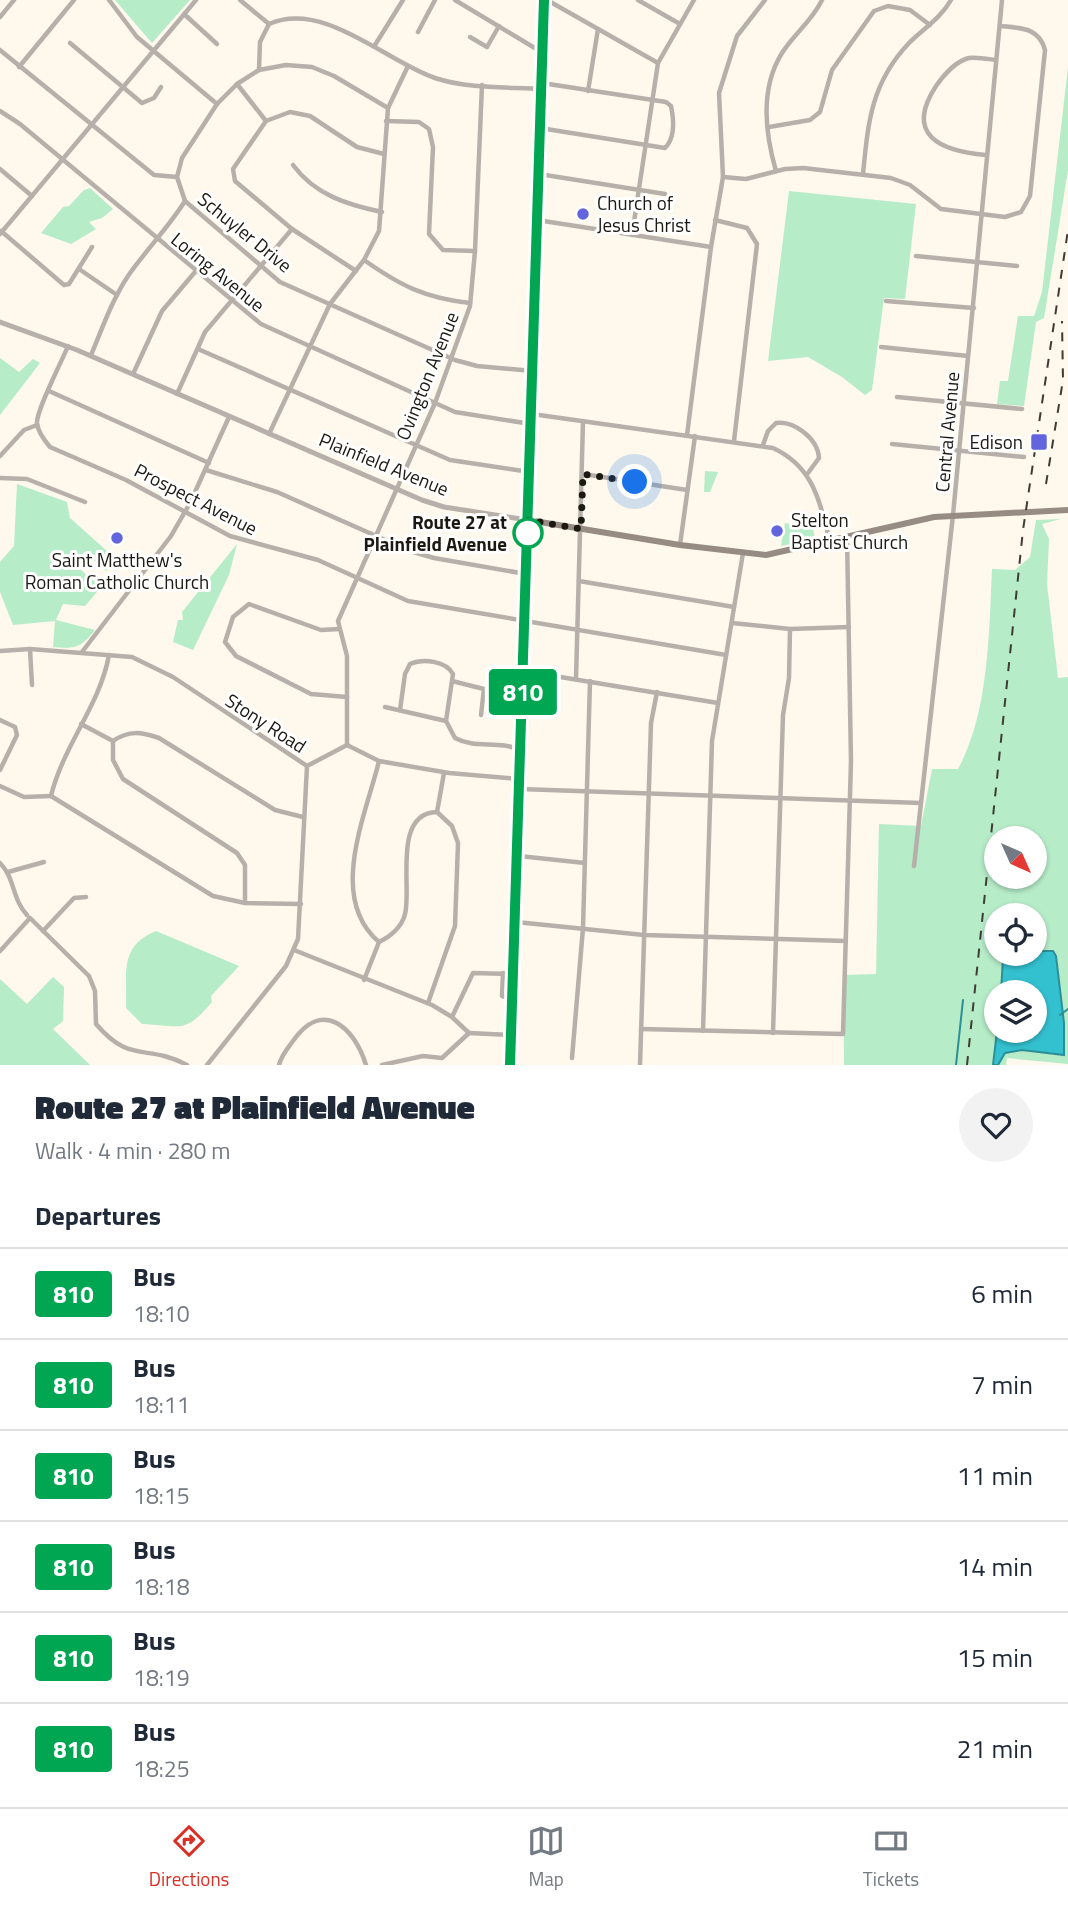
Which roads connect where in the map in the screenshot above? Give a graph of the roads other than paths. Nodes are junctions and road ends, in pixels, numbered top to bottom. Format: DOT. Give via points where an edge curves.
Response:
graph roads {
  1 [pos="14,0"];
  2 [pos="74,0"];
  3 [pos="109,0"];
  4 [pos="196,0"];
  5 [pos="240,0"];
  6 [pos="403,0"];
  7 [pos="435,0"];
  8 [pos="455,0"];
  9 [pos="546,0"];
  10 [pos="638,0"];
  11 [pos="694,0"];
  12 [pos="765,0"];
  13 [pos="822,0"];
  14 [pos="951,0"];
  15 [pos="1002,0"];
  16 [pos="184,14"];
  17 [pos="0,17"];
  18 [pos="269,24"];
  19 [pos="680,24"];
  20 [pos="930,25"];
  21 [pos="499,26"];
  22 [pos="1000,26"];
  23 [pos="598,29"];
  24 [pos="418,32"];
  25 [pos="470,37"];
  26 [pos="70,43"];
  27 [pos="217,44"];
  28 [pos="375,45"];
  29 [pos="0,50"];
  30 [pos="153,51"];
  31 [pos="543,53"];
  32 [pos="996,60"];
  33 [pos="658,63"];
  34 [pos="408,66"];
  35 [pos="19,67"];
  36 [pos="259,70"];
  37 [pos="237,84"];
  38 [pos="482,85"];
  39 [pos="542,86"];
  40 [pos="123,87"];
  41 [pos="161,87"];
  42 [pos="587,90"];
  43 [pos="653,101"];
  44 [pos="218,104"];
  45 [pos="388,108"];
  46 [pos="0,111"];
  47 [pos="266,121"];
  48 [pos="386,121"];
  49 [pos="93,124"];
  50 [pos="768,127"];
  51 [pos="540,128"];
  52 [pos="646,145"];
  53 [pos="384,154"];
  54 [pos="986,155"];
  55 [pos="62,160"];
  56 [pos="293,165"];
  57 [pos="0,169"];
  58 [pos="776,171"];
  59 [pos="539,174"];
  60 [pos="863,174"];
  61 [pos="177,177"];
  62 [pos="723,177"];
  63 [pos="639,190"];
  64 [pos="665,194"];
  65 [pos="32,196"];
  66 [pos="185,201"];
  67 [pos="382,212"];
  68 [pos="983,215"];
  69 [pos="537,220"];
  70 [pos="715,220"];
  71 [pos="292,229"];
  72 [pos="1,232"];
  73 [pos="632,235"];
  74 [pos="158,241"];
  75 [pos="92,247"];
  76 [pos="710,247"];
  77 [pos="475,251"];
  78 [pos="916,256"];
  79 [pos="364,260"];
  80 [pos="978,262"];
  81 [pos="261,265"];
  82 [pos="1017,266"];
  83 [pos="79,270"];
  84 [pos="356,271"];
  85 [pos="195,272"];
  86 [pos="117,295"];
  87 [pos="230,301"];
  88 [pos="886,301"];
  89 [pos="470,303"];
  90 [pos="330,304"];
  91 [pos="974,308"];
  92 [pos="0,322"];
  93 [pos="68,346"];
  94 [pos="308,347"];
  95 [pos="881,347"];
  96 [pos="198,349"];
  97 [pos="91,355"];
  98 [pos="968,356"];
  99 [pos="452,359"];
  100 [pos="533,371"];
  101 [pos="133,374"];
  102 [pos="289,390"];
  103 [pos="49,391"];
  104 [pos="177,394"];
  105 [pos="897,397"];
  106 [pos="435,403"];
  107 [pos="963,403"];
  108 [pos="1022,409"];
  109 [pos="532,414"];
  110 [pos="229,417"];
  111 [pos="583,421"];
  112 [pos="531,424"];
  113 [pos="37,425"];
  114 [pos="269,434"];
  115 [pos="687,435"];
  116 [pos="695,436"];
  117 [pos="734,441"];
  118 [pos="892,444"];
  119 [pos="763,445"];
  120 [pos="415,446"];
  121 [pos="958,450"];
  122 [pos="0,456"];
  123 [pos="1024,457"];
  124 [pos="209,463"];
  125 [pos="206,470"];
  126 [pos="530,472"];
  127 [pos="808,473"];
  128 [pos="583,474"];
  129 [pos="0,478"];
  130 [pos="396,489"];
  131 [pos="687,490"];
  132 [pos="85,502"];
  133 [pos="1068,510"];
  134 [pos="185,513"];
  135 [pos="953,516"];
  136 [pos="528,520"];
  137 [pos="581,529"];
  138 [pos="376,535"];
  139 [pos="847,537"];
  140 [pos="830,541"];
  141 [pos="680,545"];
  142 [pos="743,554"];
  143 [pos="527,574"];
  144 [pos="357,579"];
  145 [pos="579,581"];
  146 [pos="734,607"];
  147 [pos="526,622"];
  148 [pos="732,623"];
  149 [pos="849,627"];
  150 [pos="339,629"];
  151 [pos="790,629"];
  152 [pos="578,630"];
  153 [pos="30,649"];
  154 [pos="0,651"];
  155 [pos="81,653"];
  156 [pos="726,654"];
  157 [pos="109,655"];
  158 [pos="524,671"];
  159 [pos="576,679"];
  160 [pos="452,681"];
  161 [pos="590,681"];
  162 [pos="32,685"];
  163 [pos="657,692"];
  164 [pos="347,697"];
  165 [pos="718,703"];
  166 [pos="385,708"];
  167 [pos="400,710"];
  168 [pos="481,715"];
  169 [pos="0,720"];
  170 [pos="446,721"];
  171 [pos="81,724"];
  172 [pos="522,737"];
  173 [pos="113,741"];
  174 [pos="347,745"];
  175 [pos="502,746"];
  176 [pos="522,751"];
  177 [pos="379,761"];
  178 [pos="307,766"];
  179 [pos="0,769"];
  180 [pos="444,773"];
  181 [pos="520,779"];
  182 [pos="0,786"];
  183 [pos="520,789"];
  184 [pos="587,790"];
  185 [pos="648,793"];
  186 [pos="711,794"];
  187 [pos="51,796"];
  188 [pos="781,797"];
  189 [pos="850,799"];
  190 [pos="921,803"];
  191 [pos="437,812"];
  192 [pos="303,817"];
  193 [pos="519,856"];
  194 [pos="44,862"];
  195 [pos="0,863"];
  196 [pos="585,863"];
  197 [pos="914,866"];
  198 [pos="8,872"];
  199 [pos="86,897"];
  200 [pos="245,903"];
  201 [pos="301,904"];
  202 [pos="29,916"];
  203 [pos="516,922"];
  204 [pos="583,928"];
  205 [pos="43,931"];
  206 [pos="644,935"];
  207 [pos="706,938"];
  208 [pos="776,939"];
  209 [pos="846,941"];
  210 [pos="379,942"];
  211 [pos="294,950"];
  212 [pos="0,951"];
  213 [pos="503,973"];
  214 [pos="512,974"];
  215 [pos="365,980"];
  216 [pos="512,999"];
  217 [pos="428,1003"];
  218 [pos="452,1017"];
  219 [pos="641,1029"];
  220 [pos="703,1031"];
  221 [pos="469,1033"];
  222 [pos="774,1033"];
  223 [pos="512,1035"];
  224 [pos="442,1058"];
  225 [pos="572,1058"];
  226 [pos="187,1065"];
  227 [pos="207,1065"];
  228 [pos="279,1065"];
  229 [pos="366,1065"];
  230 [pos="382,1065"];
  231 [pos="442,1065"];
  232 [pos="510,1065"];
  233 [pos="640,1065"];
  1 -- 17 [label="street"];
  2 -- 35 [label="street"];
  3 -- 30 [label="street"];
  4 -- 16 [label="street"];
  5 -- 18 [label="street"];
  6 -- 28 [label="street"];
  7 -- 24 [label="street"];
  8 -- 21 [label="street"];
  9 -- 23 [label="street"];
  9 -- 31 [label="main road"];
  10 -- 19 [label="street"];
  11 -- 19 [label="street"];
  12 -- 62 [label="street" via="742,26 721,81 718,110"];
  13 -- 50 [label="street" via="779,59 767,98"];
  14 -- 20 [label="street"];
  15 -- 22 [label="street, Central Avenue"];
  16 -- 27 [label="street"];
  16 -- 30 [label="street"];
  18 -- 28 [label="street" via="290,16 312,18"];
  18 -- 36 [label="street" via="259,47"];
  19 -- 33 [label="street"];
  20 -- 50 [label="street" via="910,10 888,6 874,11 832,70 820,112 810,120"];
  20 -- 60 [label="street" via="902,52 872,102"];
  21 -- 25 [label="street" via="486,47"];
  21 -- 31 [label="street"];
  22 -- 32 [label="street, Central Avenue"];
  22 -- 68 [label="street" via="1034,32 1042,40 1045,56 1029,201 1011,217"];
  23 -- 33 [label="street"];
  23 -- 42 [label="street"];
  26 -- 40 [label="street"];
  28 -- 34 [label="street"];
  29 -- 35 [label="street"];
  30 -- 40 [label="street"];
  30 -- 44 [label="street"];
  31 -- 39 [label="main road"];
  32 -- 54 [label="street, Central Avenue"];
  32 -- 54 [label="street" via="972,58 958,63 923,110 925,130 936,141"];
  33 -- 43 [label="street"];
  34 -- 38 [label="street" via="447,81"];
  34 -- 45 [label="street"];
  35 -- 49 [label="street"];
  36 -- 37 [label="street"];
  36 -- 45 [label="street" via="312,67"];
  37 -- 44 [label="street"];
  37 -- 47 [label="street"];
  38 -- 39 [label="street"];
  38 -- 77 [label="street, Ovington Avenue"];
  39 -- 42 [label="street"];
  39 -- 51 [label="main road"];
  40 -- 41 [label="street" via="144,103"];
  40 -- 49 [label="street"];
  42 -- 43 [label="street"];
  43 -- 52 [label="street"];
  43 -- 52 [label="street" via="671,106 673,131 666,148"];
  44 -- 61 [label="street" via="182,158"];
  45 -- 48 [label="street"];
  46 -- 55 [label="street, Loring Avenue"];
  47 -- 53 [label="street" via="281,113 306,114 357,147"];
  47 -- 71 [label="street" via="235,164 233,178"];
  48 -- 53 [label="street"];
  48 -- 77 [label="street" via="419,122 429,129 433,147 429,234 443,250"];
  49 -- 55 [label="street"];
  49 -- 61 [label="street" via="154,175"];
  50 -- 58 [label="street"];
  51 -- 52 [label="street"];
  51 -- 59 [label="main road"];
  52 -- 63 [label="street"];
  53 -- 67 [label="street"];
  54 -- 68 [label="street, Central Avenue"];
  55 -- 65 [label="street"];
  55 -- 74 [label="street, Loring Avenue"];
  56 -- 67 [label="street" via="331,197"];
  57 -- 65 [label="street"];
  58 -- 60 [label="street"];
  58 -- 62 [label="street" via="746,178"];
  59 -- 63 [label="street"];
  59 -- 69 [label="main road"];
  60 -- 68 [label="street" via="902,181 942,209"];
  61 -- 66 [label="street, Schuyler Drive"];
  62 -- 70 [label="street"];
  63 -- 64 [label="street"];
  63 -- 73 [label="street"];
  65 -- 72 [label="street"];
  66 -- 74 [label="street"];
  66 -- 81 [label="street, Schuyler Drive"];
  67 -- 79 [label="street" via="379,231"];
  68 -- 80 [label="street, Central Avenue"];
  69 -- 73 [label="street"];
  69 -- 100 [label="main road"];
  70 -- 76 [label="street"];
  70 -- 117 [label="street" via="747,228 757,244"];
  71 -- 81 [label="street"];
  71 -- 84 [label="street"];
  72 -- 83 [label="street" via="64,285"];
  73 -- 76 [label="street"];
  74 -- 85 [label="street, Loring Avenue"];
  74 -- 86 [label="street"];
  75 -- 83 [label="street"];
  76 -- 115 [label="street"];
  77 -- 89 [label="street, Ovington Avenue"];
  78 -- 80 [label="street"];
  79 -- 84 [label="street"];
  79 -- 89 [label="street" via="414,291"];
  80 -- 82 [label="street"];
  80 -- 91 [label="street, Central Avenue"];
  81 -- 87 [label="street"];
  81 -- 90 [label="street, Schuyler Drive" via="280,282"];
  83 -- 86 [label="street"];
  84 -- 90 [label="street"];
  85 -- 87 [label="street, Loring Avenue"];
  85 -- 101 [label="street" via="162,311"];
  86 -- 97 [label="street"];
  87 -- 94 [label="street, Loring Avenue" via="261,324"];
  87 -- 96 [label="street" via="205,332"];
  88 -- 91 [label="street"];
  89 -- 99 [label="street, Ovington Avenue"];
  90 -- 94 [label="street"];
  90 -- 99 [label="street, Schuyler Drive"];
  91 -- 98 [label="street, Central Avenue"];
  92 -- 93 [label="street, Plainfield Avenue"];
  93 -- 97 [label="street, Plainfield Avenue"];
  93 -- 103 [label="street"];
  94 -- 102 [label="street"];
  94 -- 106 [label="street, Loring Avenue"];
  95 -- 98 [label="street"];
  96 -- 102 [label="street"];
  96 -- 104 [label="street"];
  97 -- 101 [label="street, Plainfield Avenue"];
  98 -- 107 [label="street, Central Avenue"];
  99 -- 100 [label="street, Schuyler Drive"];
  99 -- 106 [label="street, Ovington Avenue"];
  100 -- 109 [label="main road"];
  101 -- 104 [label="street, Plainfield Avenue"];
  102 -- 114 [label="street"];
  102 -- 120 [label="street"];
  103 -- 113 [label="street"];
  103 -- 124 [label="street"];
  104 -- 110 [label="street, Plainfield Avenue"];
  105 -- 107 [label="street"];
  106 -- 112 [label="street, Loring Avenue" via="455,412"];
  106 -- 120 [label="street, Ovington Avenue"];
  107 -- 108 [label="street"];
  107 -- 121 [label="street, Central Avenue"];
  109 -- 111 [label="street"];
  109 -- 112 [label="main road"];
  110 -- 114 [label="street, Plainfield Avenue"];
  110 -- 124 [label="street"];
  111 -- 115 [label="street"];
  111 -- 128 [label="street"];
  112 -- 126 [label="main road"];
  113 -- 122 [label="street" via="24,430"];
  113 -- 134 [label="street, Prospect Avenue" via="50,447 126,480"];
  114 -- 130 [label="street, Plainfield Avenue"];
  115 -- 116 [label="street"];
  116 -- 117 [label="street"];
  116 -- 131 [label="street"];
  117 -- 119 [label="street"];
  118 -- 121 [label="street"];
  119 -- 127 [label="street" via="792,457"];
  119 -- 127 [label="street" via="776,423 793,425 817,446 819,458"];
  120 -- 126 [label="street" via="450,460"];
  120 -- 130 [label="street, Ovington Avenue"];
  121 -- 123 [label="street"];
  121 -- 135 [label="street, Central Avenue"];
  124 -- 125 [label="street"];
  125 -- 134 [label="street"];
  125 -- 138 [label="street" via="277,492"];
  126 -- 136 [label="main road"];
  127 -- 140 [label="street"];
  128 -- 131 [label="street"];
  128 -- 137 [label="street"];
  129 -- 132 [label="street" via="27,479"];
  130 -- 136 [label="street, Plainfield Avenue" via="443,506"];
  130 -- 138 [label="street, Ovington Avenue"];
  131 -- 141 [label="street"];
  133 -- 135 [label="main road, Plainfield Avenue"];
  134 -- 144 [label="street, Prospect Avenue" via="248,543 318,560"];
  134 -- 155 [label="street"];
  135 -- 139 [label="main road, Plainfield Avenue"];
  135 -- 190 [label="street, Central Avenue"];
  136 -- 137 [label="main road, Plainfield Avenue"];
  136 -- 143 [label="main road"];
  137 -- 141 [label="main road, Plainfield Avenue"];
  137 -- 145 [label="street"];
  138 -- 143 [label="street" via="434,558"];
  138 -- 144 [label="street, Ovington Avenue"];
  139 -- 140 [label="main road, Plainfield Avenue"];
  139 -- 149 [label="street"];
  140 -- 142 [label="main road, Plainfield Avenue" via="777,553"];
  141 -- 142 [label="main road, Plainfield Avenue"];
  142 -- 146 [label="street"];
  143 -- 147 [label="main road"];
  144 -- 147 [label="street, Prospect Avenue" via="426,606"];
  144 -- 150 [label="street, Ovington Avenue" via="338,621"];
  145 -- 146 [label="street"];
  145 -- 152 [label="street"];
  146 -- 148 [label="street"];
  147 -- 152 [label="street, Prospect Avenue"];
  147 -- 158 [label="main road"];
  148 -- 151 [label="street"];
  148 -- 156 [label="street"];
  149 -- 151 [label="street"];
  149 -- 189 [label="street"];
  150 -- 164 [label="street" via="348,656"];
  150 -- 164 [label="street" via="321,630 249,604 233,617 225,642 236,656 312,694"];
  151 -- 188 [label="street"];
  152 -- 156 [label="street, Prospect Avenue"];
  152 -- 159 [label="street"];
  153 -- 154 [label="street, Stony Road"];
  153 -- 155 [label="street, Stony Road"];
  153 -- 162 [label="street"];
  155 -- 157 [label="street, Stony Road"];
  156 -- 165 [label="street"];
  157 -- 171 [label="street" via="104,679"];
  157 -- 178 [label="street, Stony Road" via="132,656 173,677"];
  158 -- 159 [label="street"];
  158 -- 172 [label="main road"];
  159 -- 161 [label="street"];
  160 -- 167 [label="street" via="451,670 445,666 424,660 410,664"];
  160 -- 168 [label="street" via="484,689"];
  160 -- 170 [label="street"];
  161 -- 163 [label="street"];
  161 -- 184 [label="street"];
  163 -- 165 [label="street"];
  163 -- 185 [label="street"];
  164 -- 174 [label="street"];
  165 -- 186 [label="street"];
  166 -- 167 [label="street"];
  167 -- 170 [label="street"];
  169 -- 179 [label="street" via="15,727 17,735"];
  170 -- 175 [label="street" via="461,741"];
  171 -- 173 [label="street"];
  171 -- 187 [label="street" via="61,762"];
  172 -- 175 [label="street"];
  172 -- 176 [label="main road"];
  173 -- 192 [label="street" via="141,732 159,738 275,810"];
  173 -- 200 [label="street" via="113,760 123,779 237,853 245,865"];
  174 -- 177 [label="street"];
  174 -- 178 [label="street, Stony Road"];
  175 -- 176 [label="street"];
  176 -- 181 [label="main road"];
  177 -- 180 [label="street"];
  177 -- 210 [label="street" via="359,826 354,901 361,923"];
  178 -- 192 [label="street"];
  180 -- 181 [label="street"];
  180 -- 191 [label="street"];
  181 -- 183 [label="main road"];
  182 -- 187 [label="street" via="23,797"];
  183 -- 184 [label="street"];
  183 -- 193 [label="main road"];
  184 -- 185 [label="street"];
  184 -- 196 [label="street"];
  185 -- 186 [label="street"];
  185 -- 206 [label="street"];
  186 -- 188 [label="street"];
  186 -- 207 [label="street"];
  187 -- 200 [label="street" via="202,890"];
  188 -- 189 [label="street"];
  188 -- 208 [label="street"];
  189 -- 190 [label="street"];
  189 -- 209 [label="street"];
  190 -- 197 [label="street, Central Avenue"];
  191 -- 210 [label="street" via="429,812 414,827 407,847 405,914"];
  191 -- 217 [label="street" via="452,826 458,843 455,926"];
  192 -- 201 [label="street"];
  193 -- 196 [label="street"];
  193 -- 203 [label="main road"];
  194 -- 198 [label="street"];
  195 -- 198 [label="street"];
  196 -- 204 [label="street"];
  198 -- 202 [label="street" via="16,901"];
  199 -- 205 [label="street" via="74,898"];
  200 -- 201 [label="street"];
  201 -- 211 [label="street"];
  202 -- 205 [label="street"];
  202 -- 212 [label="street"];
  203 -- 204 [label="street"];
  203 -- 214 [label="main road"];
  204 -- 206 [label="street"];
  204 -- 225 [label="street"];
  205 -- 226 [label="street" via="93,984 93,1018 111,1042 133,1057 171,1056"];
  206 -- 207 [label="street"];
  206 -- 219 [label="street"];
  207 -- 208 [label="street"];
  207 -- 220 [label="street"];
  208 -- 209 [label="street"];
  208 -- 222 [label="street"];
  209 -- 222 [label="street" via="843,1034"];
  210 -- 215 [label="street"];
  211 -- 215 [label="street"];
  211 -- 227 [label="street" via="280,975"];
  213 -- 214 [label="street"];
  213 -- 216 [label="street" via="502,996"];
  213 -- 218 [label="street" via="471,975"];
  214 -- 216 [label="main road"];
  215 -- 217 [label="street"];
  216 -- 223 [label="main road"];
  217 -- 218 [label="street"];
  218 -- 221 [label="street"];
  219 -- 220 [label="street"];
  219 -- 233 [label="street"];
  220 -- 222 [label="street"];
  221 -- 223 [label="street"];
  221 -- 224 [label="street"];
  223 -- 232 [label="main road"];
  224 -- 230 [label="street" via="423,1056"];
  224 -- 231 [label="street"];
  228 -- 229 [label="street" via="302,1028 321,1019 343,1027 357,1040"];
}
